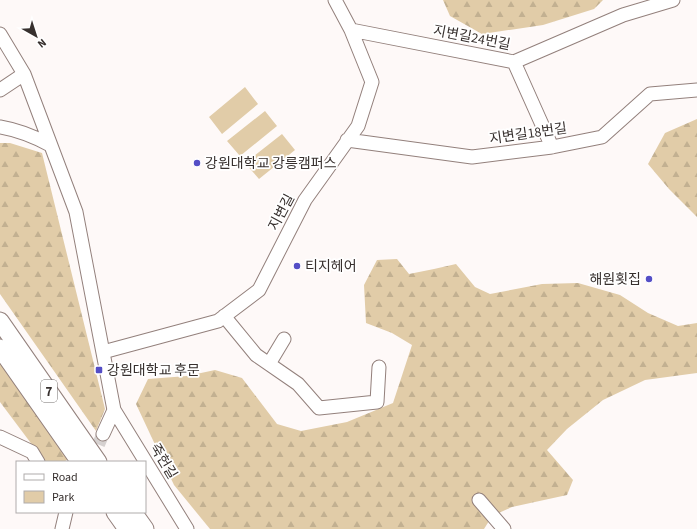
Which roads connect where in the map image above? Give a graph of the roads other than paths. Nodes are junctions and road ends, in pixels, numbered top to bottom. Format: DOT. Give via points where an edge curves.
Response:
graph roads {
  1 [pos="335,0"];
  2 [pos="673,0"];
  3 [pos="351,30"];
  4 [pos="0,34"];
  5 [pos="514,62"];
  6 [pos="24,74"];
  7 [pos="0,90"];
  8 [pos="697,90"];
  9 [pos="0,127"];
  10 [pos="347,140"];
  11 [pos="50,145"];
  12 [pos="552,147"];
  13 [pos="224,316"];
  14 [pos="0,321"];
  15 [pos="284,339"];
  16 [pos="0,348"];
  17 [pos="103,352"];
  18 [pos="269,364"];
  19 [pos="379,367"];
  20 [pos="114,410"];
  21 [pos="103,434"];
  22 [pos="0,437"];
  23 [pos="37,461"];
  24 [pos="79,461"];
  25 [pos="97,461"];
  26 [pos="145,461"];
  27 [pos="146,462"];
  28 [pos="479,500"];
  29 [pos="66,513"];
  30 [pos="116,513"];
  31 [pos="134,513"];
  32 [pos="62,529"];
  33 [pos="127,529"];
  34 [pos="145,529"];
  35 [pos="187,529"];
  36 [pos="504,529"];
  1 -- 3 [label="street, 지변길"];
  2 -- 5 [label="street, 지변길24번길" via="623,15"];
  3 -- 5 [label="street, 지변길24번길"];
  3 -- 10 [label="street, 지변길" via="372,82 358,126"];
  4 -- 6 [label="street"];
  5 -- 12 [label="street"];
  6 -- 7 [label="street"];
  6 -- 11 [label="street"];
  8 -- 12 [label="street, 지변길18번길" via="650,94 602,137"];
  9 -- 11 [label="street"];
  10 -- 12 [label="street, 지변길18번길" via="472,156"];
  10 -- 13 [label="street, 지변길" via="305,200 259,290"];
  11 -- 17 [label="street" via="76,212"];
  13 -- 17 [label="street, 지변길" via="218,320"];
  13 -- 18 [label="street" via="256,356"];
  14 -- 25 [label="main road, 7"];
  15 -- 18 [label="street"];
  16 -- 24 [label="main road, 7"];
  17 -- 20 [label="street"];
  18 -- 19 [label="street" via="298,384 319,408 377,402"];
  20 -- 21 [label="street"];
  20 -- 26 [label="street, 죽헌길"];
  22 -- 23 [label="street" via="32,452"];
  27 -- 35 [label="street, 죽헌길"];
  28 -- 36 [label="street"];
  29 -- 32 [label="street"];
  30 -- 33 [label="main road"];
  31 -- 34 [label="main road"];
}
